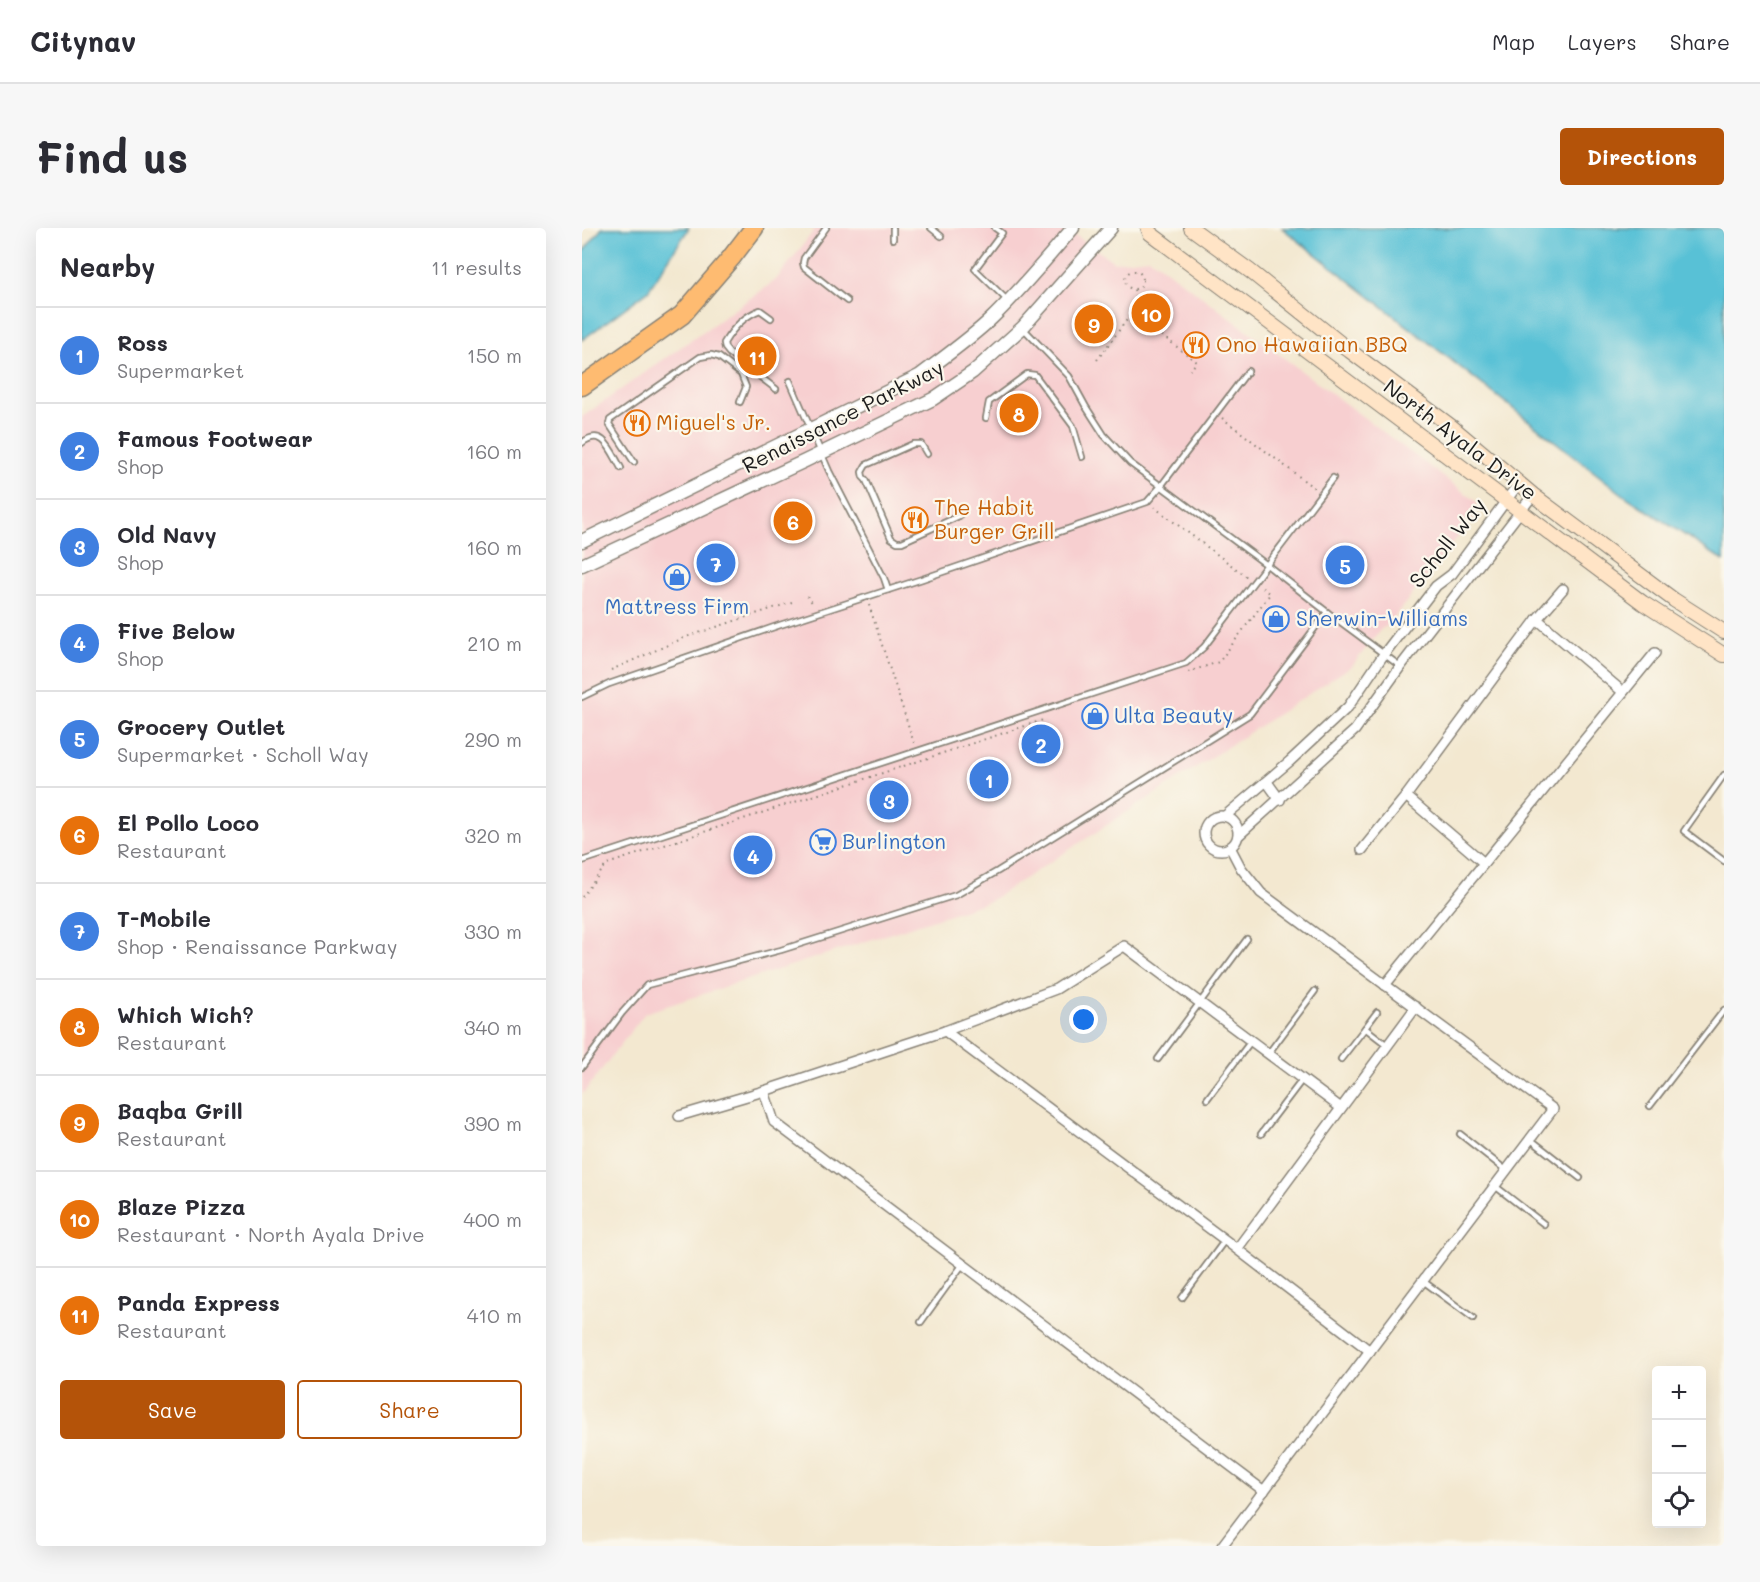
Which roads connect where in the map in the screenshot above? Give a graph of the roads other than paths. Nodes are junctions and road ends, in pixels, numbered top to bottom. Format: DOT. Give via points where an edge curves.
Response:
graph roads {
  1 [pos="754,228"];
  2 [pos="826,228"];
  3 [pos="893,228"];
  4 [pos="931,228"];
  5 [pos="995,228"];
  6 [pos="1073,228"];
  7 [pos="1111,228"];
  8 [pos="1148,228"];
  9 [pos="1191,228"];
  10 [pos="941,236"];
  11 [pos="893,239"];
  12 [pos="847,301"];
  13 [pos="1009,302"];
  14 [pos="771,318"];
  15 [pos="1023,327"];
  16 [pos="1248,371"];
  17 [pos="790,381"];
  18 [pos="582,386"];
  19 [pos="776,389"];
  20 [pos="740,402"];
  21 [pos="986,418"];
  22 [pos="810,429"];
  23 [pos="582,443"];
  24 [pos="821,453"];
  25 [pos="927,454"];
  26 [pos="1082,457"];
  27 [pos="634,462"];
  28 [pos="621,468"];
  29 [pos="1333,478"];
  30 [pos="1519,483"];
  31 [pos="1161,486"];
  32 [pos="1533,495"];
  33 [pos="1506,501"];
  34 [pos="1519,511"];
  35 [pos="959,516"];
  36 [pos="582,541"];
  37 [pos="582,565"];
  38 [pos="1267,565"];
  39 [pos="1563,588"];
  40 [pos="888,590"];
  41 [pos="1327,612"];
  42 [pos="1537,619"];
  43 [pos="1724,632"];
  44 [pos="1655,653"];
  45 [pos="1384,654"];
  46 [pos="1724,655"];
  47 [pos="1400,667"];
  48 [pos="1623,692"];
  49 [pos="582,697"];
  50 [pos="1724,775"];
  51 [pos="1267,782"];
  52 [pos="1406,796"];
  53 [pos="1280,800"];
  54 [pos="1225,816"];
  55 [pos="1238,836"];
  56 [pos="1230,847"];
  57 [pos="1362,850"];
  58 [pos="582,861"];
  59 [pos="1724,861"];
  60 [pos="1484,863"];
  61 [pos="1247,939"];
  62 [pos="1385,985"];
  63 [pos="1315,991"];
  64 [pos="1200,1003"];
  65 [pos="1416,1007"];
  66 [pos="1724,1010"];
  67 [pos="1377,1012"];
  68 [pos="1365,1028"];
  69 [pos="945,1031"];
  70 [pos="1251,1041"];
  71 [pos="1388,1045"];
  72 [pos="1268,1054"];
  73 [pos="1158,1059"];
  74 [pos="1341,1059"];
  75 [pos="582,1067"];
  76 [pos="1302,1080"];
  77 [pos="764,1090"];
  78 [pos="1207,1098"];
  79 [pos="1650,1106"];
  80 [pos="1341,1108"];
  81 [pos="679,1116"];
  82 [pos="1261,1134"];
  83 [pos="1460,1134"];
  84 [pos="1530,1139"];
  85 [pos="1507,1171"];
  86 [pos="1581,1178"];
  87 [pos="1495,1186"];
  88 [pos="1544,1224"];
  89 [pos="1225,1240"];
  90 [pos="1237,1249"];
  91 [pos="963,1264"];
  92 [pos="1424,1281"];
  93 [pos="1182,1298"];
  94 [pos="1473,1318"];
  95 [pos="921,1322"];
  96 [pos="1370,1351"];
  97 [pos="1264,1491"];
  98 [pos="1222,1546"];
  1 -- 18 [label="highway" via="682,315"];
  2 -- 12 [label="lane" via="804,258 804,267"];
  3 -- 11 [label="lane"];
  4 -- 10 [label="lane"];
  5 -- 13 [label="lane" via="1002,233 975,269"];
  6 -- 13 [label="street, Renaissance Parkway"];
  7 -- 15 [label="street, Renaissance Parkway"];
  8 -- 33 [label="main road, North Ayala Drive"];
  9 -- 30 [label="main road, North Ayala Drive" via="1452,427"];
  13 -- 22 [label="street, Renaissance Parkway" via="920,376"];
  14 -- 19 [label="lane" via="760,310 750,314 724,343 729,353"];
  15 -- 24 [label="street, Renaissance Parkway" via="973,372 933,399"];
  15 -- 31 [label="lane" via="1069,376 1104,435"];
  16 -- 31 [label="lane"];
  17 -- 22 [label="lane"];
  20 -- 27 [label="lane" via="746,387 741,374 718,357 700,357 610,420"];
  21 -- 26 [label="lane" via="989,402 1027,374 1035,375 1073,426"];
  22 -- 24 [label="lane"];
  22 -- 36 [label="street, Renaissance Parkway"];
  23 -- 28 [label="lane" via="591,437 603,439"];
  24 -- 37 [label="street, Renaissance Parkway"];
  24 -- 40 [label="lane"];
  25 -- 35 [label="lane" via="921,444 913,444 863,469 863,477 891,538 902,542"];
  29 -- 38 [label="lane"];
  30 -- 32 [label="main road, North Ayala Drive"];
  30 -- 33 [label="street, Scholl Way"];
  31 -- 38 [label="lane"];
  31 -- 40 [label="lane" via="1147,502"];
  32 -- 34 [label="street, Scholl Way"];
  32 -- 43 [label="main road, North Ayala Drive" via="1674,600"];
  33 -- 34 [label="main road, North Ayala Drive"];
  33 -- 45 [label="street, Scholl Way" via="1452,574 1436,586"];
  34 -- 46 [label="main road, North Ayala Drive" via="1643,603"];
  34 -- 47 [label="street, Scholl Way"];
  38 -- 41 [label="lane"];
  38 -- 58 [label="lane" via="1204,647 1186,663"];
  39 -- 42 [label="street"];
  40 -- 49 [label="lane" via="618,681"];
  41 -- 45 [label="lane"];
  41 -- 75 [label="lane" via="1250,714 998,871 956,895 781,950 647,986"];
  42 -- 48 [label="street"];
  42 -- 52 [label="street"];
  44 -- 48 [label="street"];
  45 -- 47 [label="lane"];
  45 -- 51 [label="street, Scholl Way" via="1348,707"];
  47 -- 53 [label="street, Scholl Way" via="1355,730"];
  48 -- 60 [label="street"];
  50 -- 59 [label="lane" via="1684,831"];
  51 -- 53 [label="street"];
  51 -- 54 [label="street, Scholl Way"];
  52 -- 57 [label="street"];
  52 -- 60 [label="street"];
  53 -- 55 [label="street, Scholl Way"];
  54 -- 55 [label="street" via="1237,826"];
  54 -- 56 [label="street" via="1209,821 1204,837 1210,847"];
  55 -- 56 [label="street"];
  56 -- 62 [label="street" via="1262,893"];
  60 -- 62 [label="street"];
  61 -- 64 [label="lane"];
  62 -- 65 [label="street"];
  63 -- 72 [label="lane"];
  64 -- 69 [label="street" via="1124,946 1056,989"];
  64 -- 70 [label="street"];
  64 -- 73 [label="lane"];
  65 -- 71 [label="street"];
  65 -- 84 [label="street" via="1553,1109"];
  66 -- 79 [label="lane"];
  67 -- 68 [label="lane"];
  68 -- 71 [label="lane"];
  68 -- 74 [label="lane"];
  69 -- 77 [label="street"];
  69 -- 89 [label="street"];
  70 -- 72 [label="street"];
  70 -- 78 [label="lane"];
  71 -- 80 [label="street"];
  72 -- 76 [label="street"];
  76 -- 80 [label="street"];
  76 -- 82 [label="lane"];
  77 -- 81 [label="street"];
  77 -- 91 [label="street" via="774,1122"];
  80 -- 90 [label="street"];
  83 -- 85 [label="lane"];
  84 -- 85 [label="street"];
  84 -- 86 [label="lane"];
  85 -- 87 [label="street"];
  87 -- 88 [label="lane"];
  87 -- 92 [label="street"];
  89 -- 90 [label="street"];
  89 -- 93 [label="lane"];
  90 -- 96 [label="street"];
  91 -- 95 [label="lane"];
  91 -- 97 [label="street"];
  92 -- 94 [label="lane"];
  92 -- 96 [label="street"];
  96 -- 97 [label="street"];
  97 -- 98 [label="street"];
}
